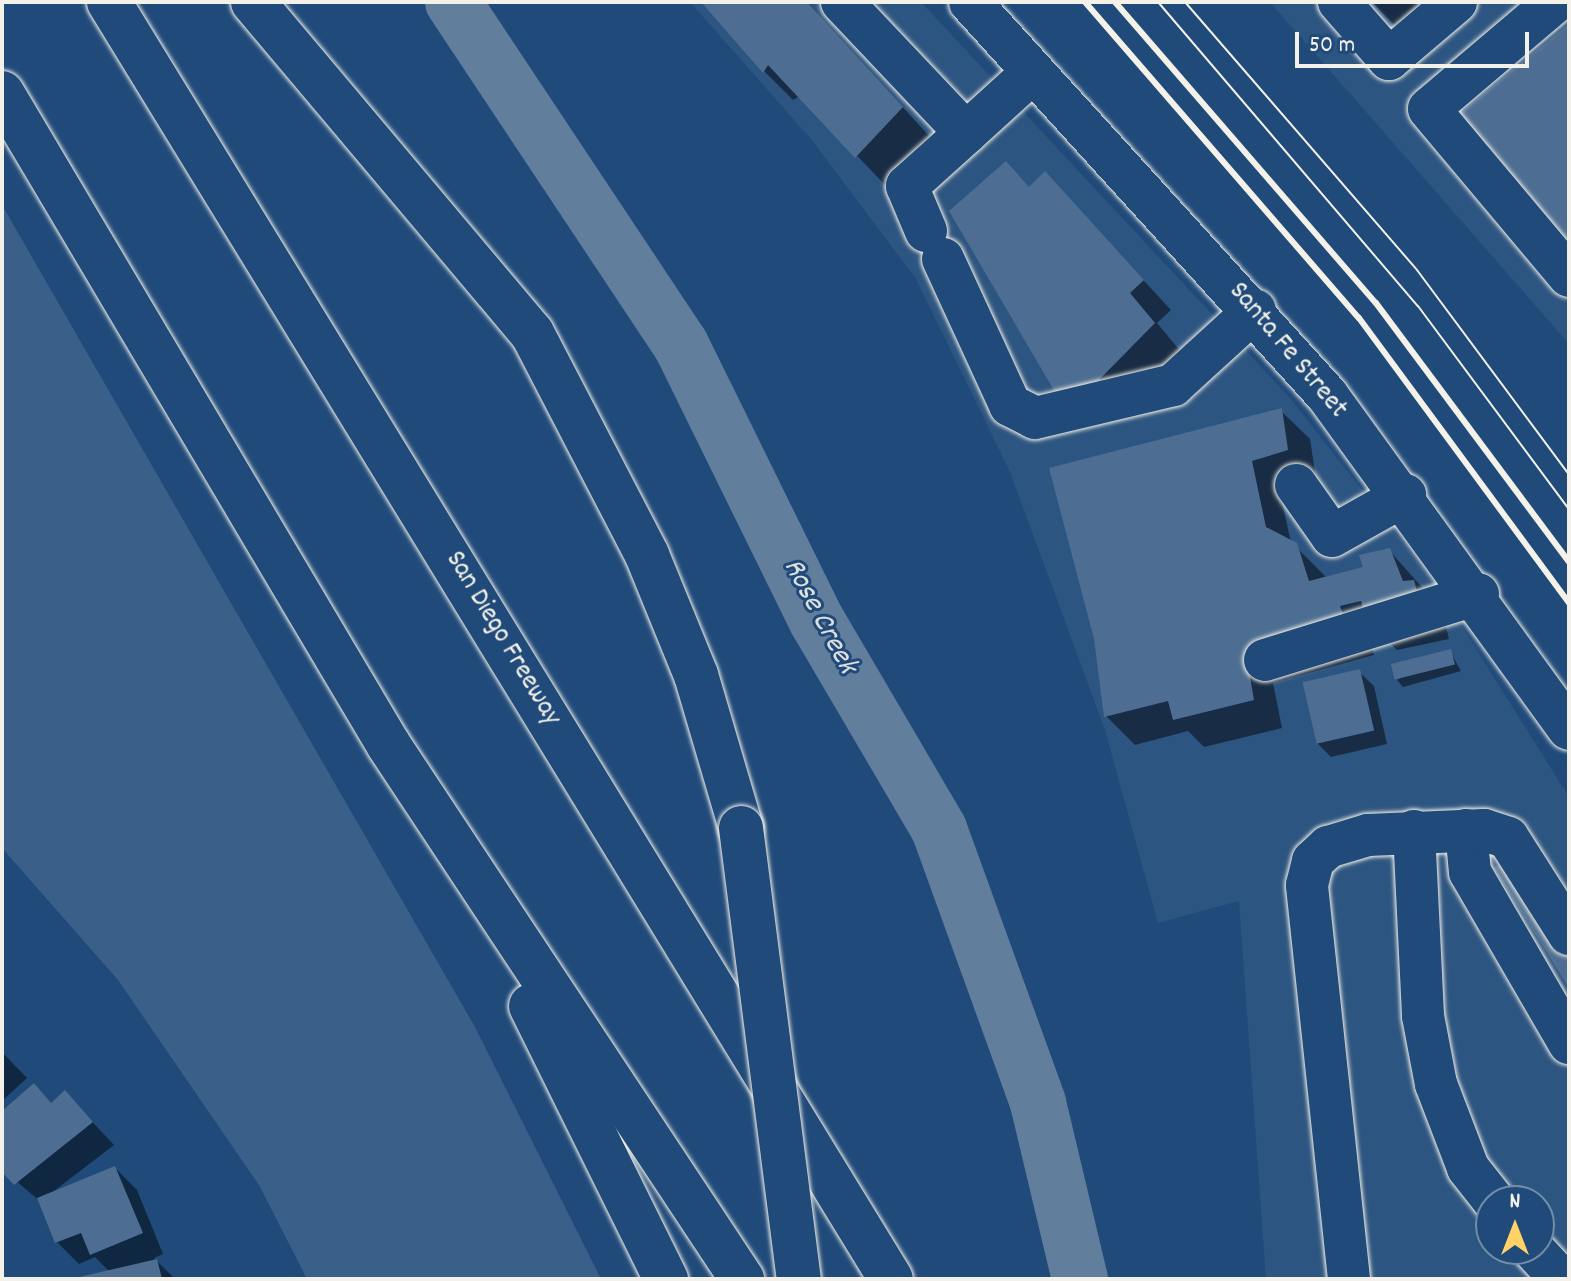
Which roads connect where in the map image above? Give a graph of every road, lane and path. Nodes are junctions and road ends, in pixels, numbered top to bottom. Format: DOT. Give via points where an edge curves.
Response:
graph roads {
  1 [pos="109,2"];
  2 [pos="253,2"];
  3 [pos="842,2"];
  4 [pos="970,2"];
  5 [pos="1339,2"];
  6 [pos="1456,2"];
  7 [pos="1555,2"];
  8 [pos="1033,72"];
  9 [pos="2,93"];
  10 [pos="966,133"];
  11 [pos="1569,276"];
  12 [pos="1255,310"];
  13 [pos="1296,485"];
  14 [pos="1405,495"];
  15 [pos="1478,594"];
  16 [pos="1265,660"];
  17 [pos="1569,729"];
  18 [pos="388,744"];
  19 [pos="1466,830"];
  20 [pos="1414,831"];
  21 [pos="1569,934"];
  22 [pos="1569,1043"];
  23 [pos="1481,1185"];
  24 [pos="880,1263"];
  25 [pos="666,1279"];
  26 [pos="742,1279"];
  27 [pos="799,1279"];
  28 [pos="1349,1279"];
  1 -- 24 [label="highway, San Diego Freeway"];
  2 -- 27 [label="highway, bridge" via="532,333 647,555 696,675 741,828"];
  3 -- 10 [label="street"];
  4 -- 8 [label="street, Santa Fe Street"];
  5 -- 6 [label="street" via="1389,59"];
  7 -- 11 [label="street" via="1429,109"];
  8 -- 10 [label="street"];
  8 -- 12 [label="street, Santa Fe Street"];
  9 -- 18 [label="highway"];
  10 -- 12 [label="street" via="907,186 1010,405 1035,418 1173,385"];
  12 -- 14 [label="street, Santa Fe Street"];
  13 -- 14 [label="street" via="1332,536"];
  14 -- 15 [label="street, Santa Fe Street"];
  15 -- 16 [label="street"];
  15 -- 17 [label="street, Santa Fe Street"];
  18 -- 25 [label="highway" via="558,1055"];
  18 -- 26 [label="highway"];
  19 -- 20 [label="street"];
  19 -- 21 [label="street" via="1508,838"];
  19 -- 22 [label="street" via="1470,872"];
  20 -- 23 [label="street" via="1423,1016 1436,1084 1468,1168"];
  20 -- 28 [label="street" via="1328,847 1313,861 1307,885"];
}
